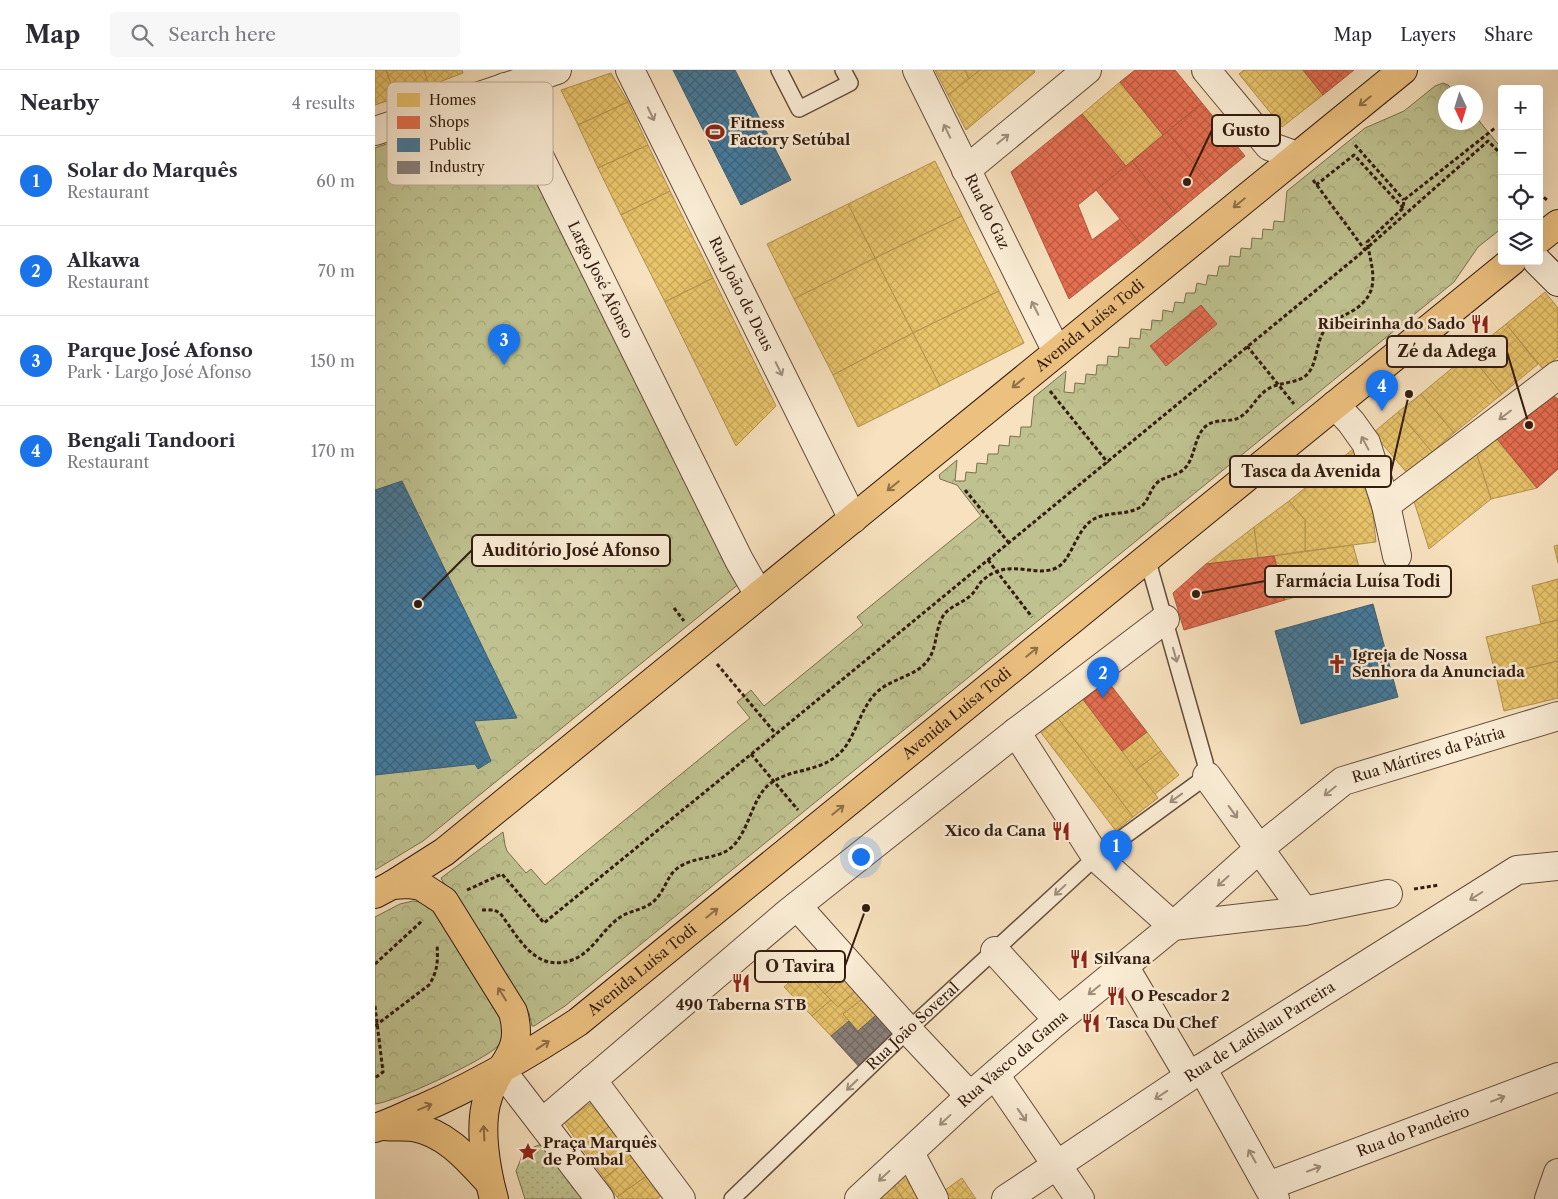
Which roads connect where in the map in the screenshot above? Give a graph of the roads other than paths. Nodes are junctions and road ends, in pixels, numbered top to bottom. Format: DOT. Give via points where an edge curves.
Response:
graph roads {
  1 [pos="557,70"];
  2 [pos="630,70"];
  3 [pos="779,70"];
  4 [pos="843,70"];
  5 [pos="917,70"];
  6 [pos="1087,70"];
  7 [pos="1206,70"];
  8 [pos="1403,70"];
  9 [pos="520,82"];
  10 [pos="387,127"];
  11 [pos="375,131"];
  12 [pos="1297,156"];
  13 [pos="966,170"];
  14 [pos="553,184"];
  15 [pos="1558,224"];
  16 [pos="1543,236"];
  17 [pos="1507,265"];
  18 [pos="1541,265"];
  19 [pos="1558,282"];
  20 [pos="1057,352"];
  21 [pos="1558,376"];
  22 [pos="1335,405"];
  23 [pos="1386,505"];
  24 [pos="853,518"];
  25 [pos="1397,556"];
  26 [pos="1147,558"];
  27 [pos="759,595"];
  28 [pos="1165,619"];
  29 [pos="1558,716"];
  30 [pos="1016,732"];
  31 [pos="1207,776"];
  32 [pos="1260,848"];
  33 [pos="1095,857"];
  34 [pos="1558,866"];
  35 [pos="384,890"];
  36 [pos="1388,894"];
  37 [pos="797,906"];
  38 [pos="1304,911"];
  39 [pos="1173,926"];
  40 [pos="995,951"];
  41 [pos="1124,966"];
  42 [pos="1058,1020"];
  43 [pos="908,1030"];
  44 [pos="501,1070"];
  45 [pos="1196,1072"];
  46 [pos="995,1075"];
  47 [pos="1558,1076"];
  48 [pos="592,1080"];
  49 [pos="971,1096"];
  50 [pos="542,1123"];
  51 [pos="377,1126"];
  52 [pos="909,1153"];
  53 [pos="1057,1166"];
  54 [pos="491,1190"];
  55 [pos="1272,1193"];
  56 [pos="601,1199"];
  57 [pos="681,1199"];
  58 [pos="732,1199"];
  59 [pos="859,1199"];
  60 [pos="934,1199"];
  61 [pos="1006,1199"];
  62 [pos="1080,1199"];
  1 -- 9 [label="street"];
  2 -- 24 [label="street, Rua João de Deus, one-way"];
  3 -- 4 [label="lane" via="799,109 850,83"];
  13 -- 5 [label="street, Rua do Gaz, one-way"];
  13 -- 6 [label="street, one-way"];
  7 -- 12 [label="street" via="1269,146"];
  8 -- 12 [label="main road, Avenida Luísa Todi, one-way"];
  10 -- 11 [label="street"];
  12 -- 20 [label="main road, Avenida Luísa Todi, one-way"];
  20 -- 13 [label="street, Rua do Gaz, one-way"];
  14 -- 27 [label="street, Largo José Afonso"];
  15 -- 16 [label="main road"];
  17 -- 22 [label="main road, Avenida Luísa Todi"];
  18 -- 19 [label="street"];
  20 -- 24 [label="main road, Avenida Luísa Todi, one-way"];
  21 -- 23 [label="street, one-way"];
  23 -- 22 [label="street, one-way" via="1366,443"];
  22 -- 26 [label="main road, Avenida Luísa Todi"];
  23 -- 25 [label="street"];
  24 -- 27 [label="main road, Avenida Luísa Todi"];
  26 -- 28 [label="lane"];
  44 -- 26 [label="main road, Avenida Luísa Todi, one-way" via="578,1022"];
  27 -- 35 [label="main road, Avenida Luísa Todi" via="444,852"];
  28 -- 30 [label="street"];
  28 -- 31 [label="lane, one-way"];
  29 -- 32 [label="street, Rua Mártires da Pátria, one-way" via="1343,781"];
  30 -- 33 [label="street"];
  30 -- 37 [label="street"];
  31 -- 32 [label="street, one-way"];
  31 -- 33 [label="lane, Rua João Soveral, one-way"];
  32 -- 38 [label="street"];
  32 -- 39 [label="street, Rua Mártires da Pátria, one-way"];
  33 -- 39 [label="street"];
  33 -- 40 [label="lane, Rua João Soveral, one-way"];
  34 -- 45 [label="street, Rua de Ladislau Parreira, one-way" via="1517,870"];
  44 -- 35 [label="main road, one-way" via="512,1055 517,1038 513,1012 447,906 421,886 408,884"];
  36 -- 38 [label="street"];
  37 -- 43 [label="street"];
  37 -- 48 [label="street"];
  38 -- 39 [label="street"];
  39 -- 41 [label="street, Rua Vasco da Gama"];
  40 -- 42 [label="street"];
  40 -- 43 [label="lane, Rua João Soveral"];
  41 -- 42 [label="street, Rua Vasco da Gama, one-way"];
  41 -- 45 [label="street"];
  42 -- 46 [label="street, Rua Vasco da Gama"];
  43 -- 49 [label="street"];
  43 -- 58 [label="lane, Rua João Soveral, one-way"];
  44 -- 50 [label="street"];
  51 -- 44 [label="main road, Avenida Luísa Todi, one-way" via="450,1096"];
  54 -- 44 [label="main road, one-way" via="483,1121 488,1097"];
  45 -- 53 [label="street, Rua de Ladislau Parreira, one-way"];
  55 -- 45 [label="street, one-way"];
  46 -- 49 [label="street, Rua Vasco da Gama"];
  46 -- 53 [label="street, one-way"];
  55 -- 47 [label="street, Rua do Pandeiro, one-way"];
  48 -- 50 [label="street"];
  48 -- 57 [label="street"];
  49 -- 52 [label="street, Rua Vasco da Gama, one-way"];
  50 -- 56 [label="street"];
  51 -- 54 [label="main road" via="413,1128 441,1136 463,1153"];
  52 -- 59 [label="street, Rua Vasco da Gama, one-way"];
  52 -- 60 [label="street"];
  53 -- 61 [label="street, Rua de Ladislau Parreira"];
  53 -- 62 [label="street"];
}
